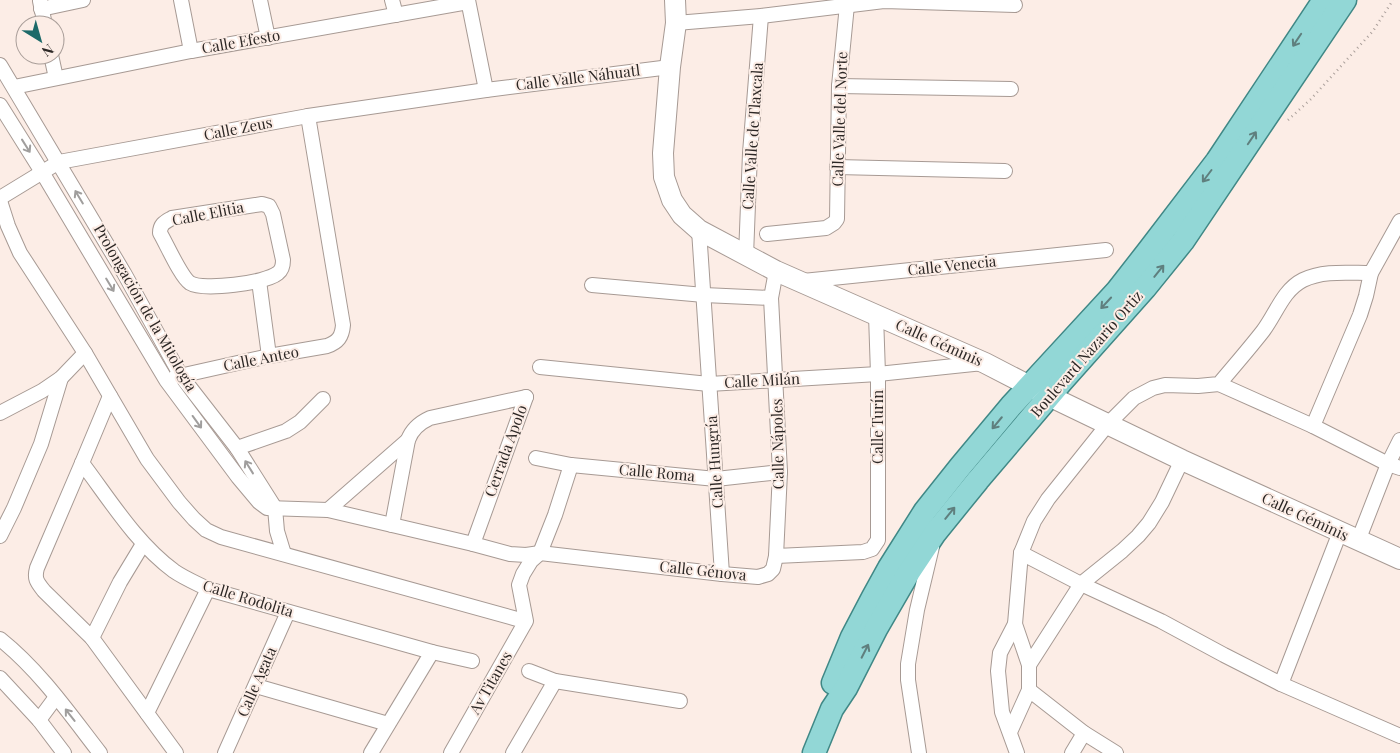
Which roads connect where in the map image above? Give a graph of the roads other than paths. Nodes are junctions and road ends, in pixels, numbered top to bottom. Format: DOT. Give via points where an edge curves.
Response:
graph roads {
  1 [pos="83,0"];
  2 [pos="181,0"];
  3 [pos="260,0"];
  4 [pos="392,0"];
  5 [pos="675,0"];
  6 [pos="1324,0"];
  7 [pos="1345,0"];
  8 [pos="468,1"];
  9 [pos="884,1"];
  10 [pos="40,4"];
  11 [pos="847,5"];
  12 [pos="1015,5"];
  13 [pos="396,15"];
  14 [pos="761,16"];
  15 [pos="676,23"];
  16 [pos="268,38"];
  17 [pos="191,51"];
  18 [pos="0,65"];
  19 [pos="54,65"];
  20 [pos="670,67"];
  21 [pos="56,78"];
  22 [pos="839,86"];
  23 [pos="14,87"];
  24 [pos="1011,89"];
  25 [pos="486,90"];
  26 [pos="0,105"];
  27 [pos="308,116"];
  28 [pos="59,162"];
  29 [pos="837,167"];
  30 [pos="1005,171"];
  31 [pos="42,172"];
  32 [pos="0,200"];
  33 [pos="1400,220"];
  34 [pos="699,230"];
  35 [pos="767,234"];
  36 [pos="1106,250"];
  37 [pos="746,256"];
  38 [pos="776,271"];
  39 [pos="1371,273"];
  40 [pos="259,281"];
  41 [pos="799,282"];
  42 [pos="592,285"];
  43 [pos="704,295"];
  44 [pos="771,298"];
  45 [pos="876,315"];
  46 [pos="85,353"];
  47 [pos="269,356"];
  48 [pos="985,363"];
  49 [pos="540,367"];
  50 [pos="878,374"];
  51 [pos="181,376"];
  52 [pos="61,378"];
  53 [pos="166,380"];
  54 [pos="776,381"];
  55 [pos="710,384"];
  56 [pos="1219,384"];
  57 [pos="1029,386"];
  58 [pos="110,396"];
  59 [pos="1049,396"];
  60 [pos="323,399"];
  61 [pos="0,413"];
  62 [pos="1108,424"];
  63 [pos="1313,426"];
  64 [pos="408,440"];
  65 [pos="1400,440"];
  66 [pos="237,448"];
  67 [pos="536,458"];
  68 [pos="1182,460"];
  69 [pos="82,463"];
  70 [pos="571,466"];
  71 [pos="1394,466"];
  72 [pos="780,472"];
  73 [pos="716,478"];
  74 [pos="275,508"];
  75 [pos="328,510"];
  76 [pos="392,525"];
  77 [pos="935,533"];
  78 [pos="0,536"];
  79 [pos="1349,536"];
  80 [pos="143,544"];
  81 [pos="473,544"];
  82 [pos="540,553"];
  83 [pos="1021,553"];
  84 [pos="284,554"];
  85 [pos="776,556"];
  86 [pos="1400,559"];
  87 [pos="722,574"];
  88 [pos="1081,584"];
  89 [pos="208,589"];
  90 [pos="288,612"];
  91 [pos="521,615"];
  92 [pos="1015,624"];
  93 [pos="92,638"];
  94 [pos="0,639"];
  95 [pos="432,652"];
  96 [pos="472,661"];
  97 [pos="1029,665"];
  98 [pos="529,671"];
  99 [pos="0,678"];
  100 [pos="555,681"];
  101 [pos="1281,684"];
  102 [pos="256,686"];
  103 [pos="1029,690"];
  104 [pos="56,697"];
  105 [pos="680,701"];
  106 [pos="832,709"];
  107 [pos="147,713"];
  108 [pos="39,720"];
  109 [pos="388,724"];
  110 [pos="1010,732"];
  111 [pos="1084,733"];
  112 [pos="1400,736"];
  113 [pos="64,753"];
  114 [pos="100,753"];
  115 [pos="176,753"];
  116 [pos="225,753"];
  117 [pos="371,753"];
  118 [pos="441,753"];
  119 [pos="450,753"];
  120 [pos="515,753"];
  121 [pos="814,753"];
  122 [pos="919,753"];
  123 [pos="1017,753"];
  124 [pos="1072,753"];
  125 [pos="1116,753"];
  1 -- 10 [label="street"];
  2 -- 17 [label="street"];
  3 -- 16 [label="street"];
  4 -- 13 [label="street"];
  5 -- 15 [label="street, Calle Géminis"];
  6 -- 57 [label="main road, Boulevard Nazario Ortiz, one-way" via="1192,195 1117,290"];
  59 -- 7 [label="main road, Boulevard Nazario Ortiz, one-way" via="1183,241"];
  8 -- 13 [label="street, Calle Efesto"];
  8 -- 25 [label="street"];
  9 -- 11 [label="street"];
  9 -- 12 [label="street"];
  11 -- 14 [label="street"];
  11 -- 22 [label="street, Calle Valle del Norte"];
  13 -- 16 [label="street, Calle Efesto"];
  14 -- 15 [label="street"];
  14 -- 37 [label="street, Calle Valle de Tlaxcala"];
  15 -- 20 [label="street, Calle Géminis"];
  16 -- 17 [label="street, Calle Efesto"];
  17 -- 21 [label="street, Calle Efesto"];
  18 -- 23 [label="street, Prolongación de la Mitología"];
  19 -- 21 [label="street"];
  20 -- 25 [label="street, Calle Valle Náhuatl"];
  20 -- 34 [label="street, Calle Géminis" via="664,177 672,200 682,215"];
  21 -- 23 [label="street, Calle Efesto"];
  22 -- 24 [label="street"];
  22 -- 29 [label="street, Calle Valle del Norte"];
  23 -- 28 [label="street, Prolongación de la Mitología"];
  25 -- 27 [label="street, Calle Zeus"];
  26 -- 31 [label="street, Prolongación de la Mitología, one-way"];
  27 -- 28 [label="street, Calle Zeus"];
  27 -- 47 [label="street, Calle Anteo" via="342,334 334,344"];
  28 -- 31 [label="street, Calle Zeus"];
  51 -- 28 [label="street, Prolongación de la Mitología, one-way"];
  29 -- 30 [label="street"];
  29 -- 35 [label="street, Calle Valle del Norte" via="837,219 834,223 826,228"];
  31 -- 32 [label="street, Calle Zeus"];
  31 -- 53 [label="street, Prolongación de la Mitología, one-way"];
  32 -- 46 [label="street" via="20,253"];
  33 -- 39 [label="street"];
  34 -- 37 [label="street, Calle Géminis"];
  34 -- 43 [label="street, Calle Hungría"];
  36 -- 41 [label="street, Calle Venecia"];
  37 -- 38 [label="street, Calle Géminis"];
  38 -- 41 [label="street, Calle Géminis"];
  38 -- 44 [label="street, Calle Nápoles"];
  39 -- 56 [label="street" via="1334,272 1301,280 1288,292 1264,330"];
  39 -- 63 [label="street" via="1360,315"];
  40 -- 40 [label="street, Calle Elitia" via="214,286 198,286 189,282 160,234 162,224 172,218 262,204 269,206 283,266 276,274"];
  40 -- 47 [label="street"];
  41 -- 45 [label="street, Calle Géminis"];
  42 -- 43 [label="street"];
  43 -- 44 [label="street"];
  43 -- 55 [label="street, Calle Hungría"];
  44 -- 54 [label="street, Calle Nápoles"];
  45 -- 48 [label="street, Calle Géminis"];
  45 -- 50 [label="street, Calle Turín"];
  46 -- 52 [label="street"];
  46 -- 58 [label="street"];
  47 -- 51 [label="street, Calle Anteo"];
  48 -- 50 [label="street, Calle Milán"];
  48 -- 57 [label="street, Calle Géminis"];
  49 -- 55 [label="street, Calle Milán"];
  50 -- 54 [label="street, Calle Milán"];
  50 -- 85 [label="street, Calle Turín" via="878,540 863,552"];
  51 -- 53 [label="street, Calle Anteo"];
  51 -- 66 [label="street, Prolongación de la Mitología"];
  52 -- 61 [label="street"];
  52 -- 78 [label="street" via="40,444"];
  53 -- 74 [label="street, Prolongación de la Mitología, one-way" via="247,488 267,508"];
  54 -- 55 [label="street, Calle Milán"];
  54 -- 72 [label="street, Calle Nápoles"];
  55 -- 73 [label="street, Calle Hungría"];
  56 -- 62 [label="street" via="1153,388 1134,398"];
  56 -- 63 [label="street"];
  57 -- 59 [label="street, Calle Géminis"];
  57 -- 106 [label="main road, Boulevard Nazario Ortiz, one-way" via="925,511 889,568 852,637 834,682"];
  58 -- 69 [label="street"];
  58 -- 84 [label="street" via="147,459 179,502 206,530"];
  59 -- 62 [label="street, Calle Géminis"];
  77 -- 59 [label="main road, Boulevard Nazario Ortiz, one-way"];
  60 -- 66 [label="street" via="286,431"];
  62 -- 68 [label="street, Calle Géminis"];
  62 -- 83 [label="street" via="1048,499 1034,521"];
  63 -- 71 [label="street"];
  64 -- 75 [label="street, Cerrada Apolo"];
  64 -- 76 [label="street"];
  64 -- 81 [label="street, Cerrada Apolo" via="411,432 430,418 526,398"];
  65 -- 71 [label="street"];
  74 -- 66 [label="street, Prolongación de la Mitología, one-way"];
  67 -- 70 [label="street, Calle Roma"];
  68 -- 79 [label="street, Calle Géminis"];
  68 -- 88 [label="street" via="1149,523 1122,551"];
  69 -- 80 [label="street, Calle Rodolita"];
  69 -- 93 [label="street" via="35,576 44,591"];
  70 -- 73 [label="street, Calle Roma"];
  70 -- 82 [label="street"];
  71 -- 79 [label="street"];
  72 -- 73 [label="street, Calle Roma"];
  72 -- 85 [label="street, Calle Nápoles"];
  73 -- 87 [label="street, Calle Hungría"];
  74 -- 75 [label="street"];
  74 -- 84 [label="street"];
  75 -- 76 [label="street"];
  76 -- 81 [label="street"];
  106 -- 77 [label="main road, Boulevard Nazario Ortiz, one-way" via="880,621"];
  77 -- 122 [label="street" via="908,664"];
  79 -- 86 [label="street, Calle Géminis"];
  79 -- 101 [label="street"];
  80 -- 89 [label="street, Calle Rodolita" via="172,570"];
  80 -- 93 [label="street"];
  81 -- 82 [label="street, Calle Génova" via="510,554"];
  82 -- 87 [label="street, Calle Génova"];
  82 -- 91 [label="street" via="531,561 519,585"];
  83 -- 88 [label="street"];
  83 -- 92 [label="street"];
  84 -- 91 [label="street"];
  85 -- 87 [label="street, Calle Génova" via="773,569 768,574 758,577"];
  88 -- 97 [label="street"];
  88 -- 101 [label="street" via="1161,621"];
  89 -- 90 [label="street, Calle Rodolita"];
  89 -- 107 [label="street"];
  90 -- 95 [label="street, Calle Rodolita"];
  90 -- 102 [label="street, Calle Agata"];
  91 -- 118 [label="street, Av Titanes"];
  91 -- 119 [label="street, Av Titanes" via="526,621"];
  92 -- 97 [label="street"];
  92 -- 110 [label="street" via="1000,653 998,671 1002,712"];
  93 -- 107 [label="street"];
  94 -- 104 [label="street" via="32,668"];
  95 -- 96 [label="street, Calle Rodolita"];
  95 -- 109 [label="street"];
  97 -- 103 [label="street"];
  98 -- 100 [label="street"];
  99 -- 108 [label="street"];
  100 -- 105 [label="street"];
  100 -- 120 [label="street"];
  101 -- 112 [label="street"];
  102 -- 109 [label="street"];
  102 -- 116 [label="street, Calle Agata"];
  103 -- 110 [label="street"];
  103 -- 111 [label="street"];
  104 -- 108 [label="street"];
  114 -- 104 [label="street, one-way"];
  106 -- 121 [label="main road, Boulevard Nazario Ortiz"];
  107 -- 115 [label="street"];
  108 -- 113 [label="street"];
  109 -- 117 [label="street"];
  110 -- 123 [label="street"];
  111 -- 124 [label="street"];
  111 -- 125 [label="street"];
}
